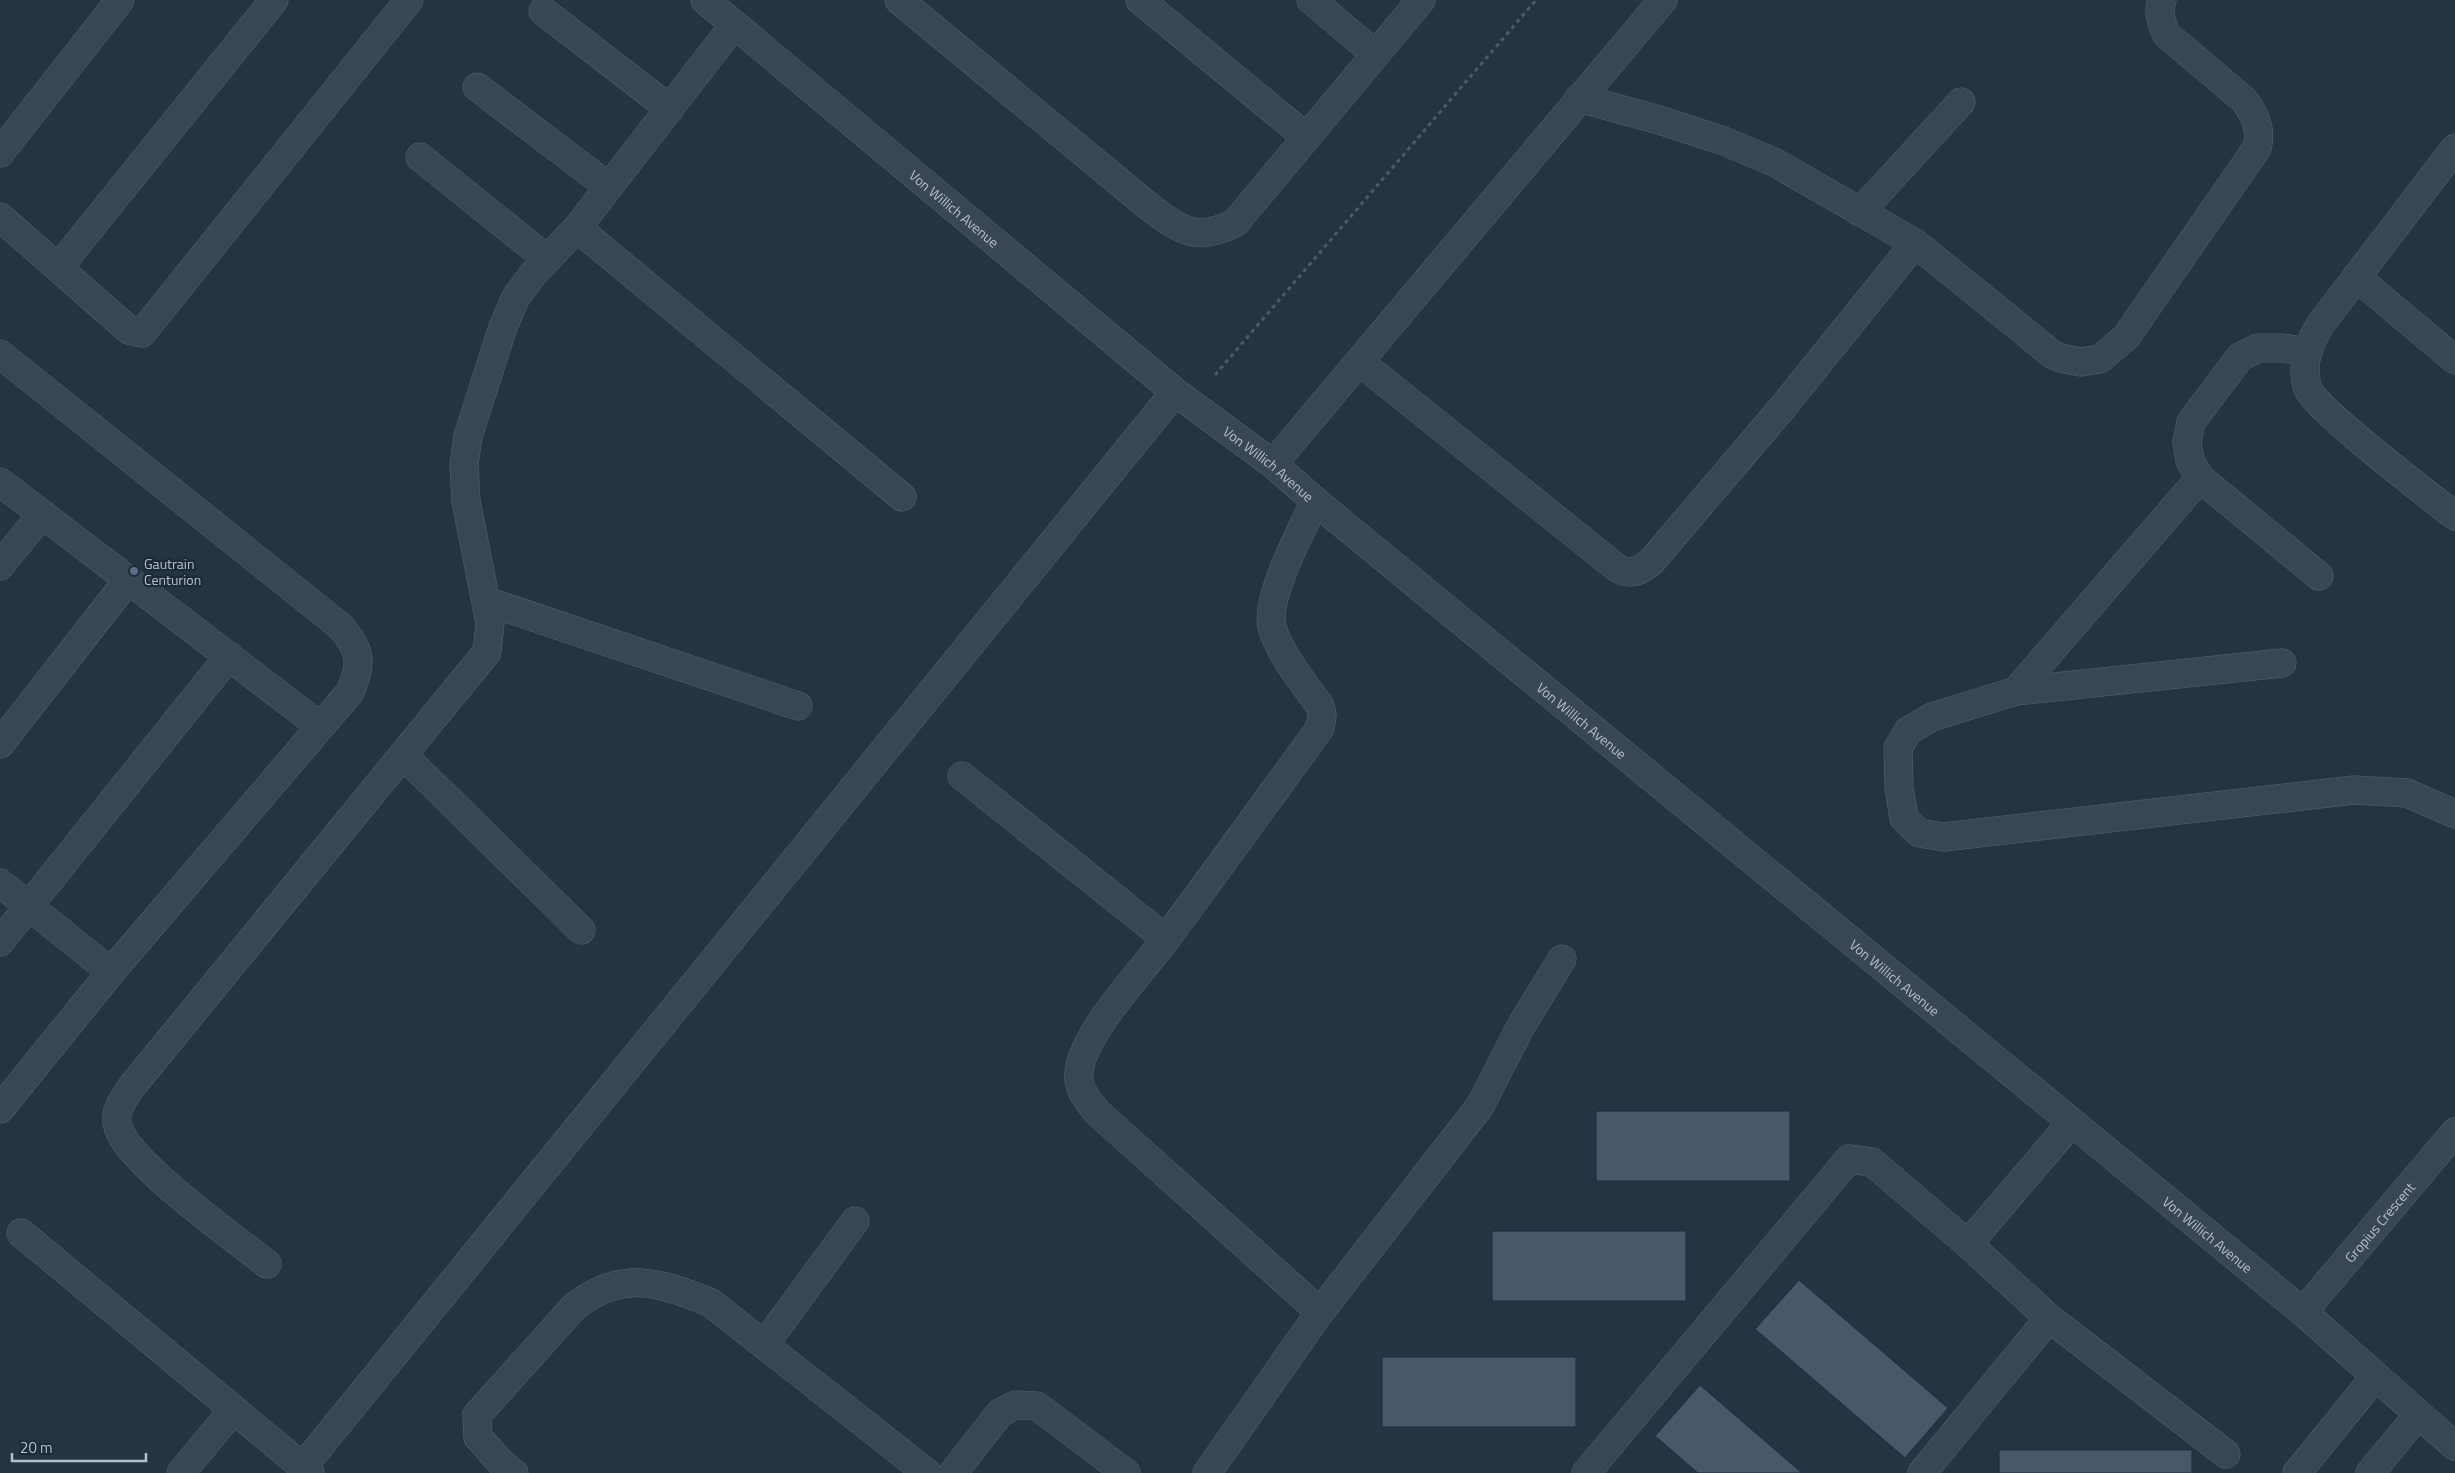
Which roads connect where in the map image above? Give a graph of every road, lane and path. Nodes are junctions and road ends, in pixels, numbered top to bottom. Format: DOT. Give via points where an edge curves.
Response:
graph roads {
  1 [pos="120,0"];
  2 [pos="274,0"];
  3 [pos="409,0"];
  4 [pos="705,0"];
  5 [pos="899,0"];
  6 [pos="1140,0"];
  7 [pos="1311,0"];
  8 [pos="1421,0"];
  9 [pos="1536,0"];
  10 [pos="1663,0"];
  11 [pos="2162,0"];
  12 [pos="543,11"];
  13 [pos="734,25"];
  14 [pos="1375,54"];
  15 [pos="477,87"];
  16 [pos="1579,98"];
  17 [pos="1961,102"];
  18 [pos="670,109"];
  19 [pos="1306,137"];
  20 [pos="2455,148"];
  21 [pos="0,153"];
  22 [pos="420,157"];
  23 [pos="2447,176"];
  24 [pos="609,186"];
  25 [pos="1860,212"];
  26 [pos="0,217"];
  27 [pos="577,228"];
  28 [pos="1915,244"];
  29 [pos="546,259"];
  30 [pos="58,268"];
  31 [pos="2356,278"];
  32 [pos="2308,352"];
  33 [pos="2455,360"];
  34 [pos="1360,362"];
  35 [pos="4,367"];
  36 [pos="1183,398"];
  37 [pos="1273,464"];
  38 [pos="2200,478"];
  39 [pos="0,482"];
  40 [pos="902,497"];
  41 [pos="1315,501"];
  42 [pos="42,514"];
  43 [pos="2455,516"];
  44 [pos="0,566"];
  45 [pos="2319,576"];
  46 [pos="128,580"];
  47 [pos="486,601"];
  48 [pos="229,656"];
  49 [pos="2282,663"];
  50 [pos="2016,691"];
  51 [pos="798,706"];
  52 [pos="320,726"];
  53 [pos="0,744"];
  54 [pos="403,755"];
  55 [pos="962,776"];
  56 [pos="2455,814"];
  57 [pos="0,883"];
  58 [pos="30,906"];
  59 [pos="581,930"];
  60 [pos="1166,939"];
  61 [pos="0,942"];
  62 [pos="1562,959"];
  63 [pos="111,972"];
  64 [pos="0,1109"];
  65 [pos="2072,1122"];
  66 [pos="2455,1132"];
  67 [pos="855,1221"];
  68 [pos="22,1233"];
  69 [pos="1968,1244"];
  70 [pos="267,1264"];
  71 [pos="1320,1312"];
  72 [pos="2303,1312"];
  73 [pos="2049,1318"];
  74 [pos="764,1344"];
  75 [pos="2375,1377"];
  76 [pos="233,1410"];
  77 [pos="2418,1415"];
  78 [pos="2455,1446"];
  79 [pos="2226,1454"];
  80 [pos="306,1470"];
  81 [pos="181,1473"];
  82 [pos="514,1473"];
  83 [pos="927,1473"];
  84 [pos="953,1473"];
  85 [pos="1126,1473"];
  86 [pos="1206,1473"];
  87 [pos="1586,1473"];
  88 [pos="1922,1473"];
  89 [pos="2297,1473"];
  90 [pos="2370,1473"];
  1 -- 21 [label="street"];
  2 -- 30 [label="street"];
  3 -- 30 [label="street" via="142,333 129,330"];
  4 -- 13 [label="street, Von Willich Avenue"];
  5 -- 19 [label="street" via="1178,228 1201,234 1217,232 1235,223"];
  6 -- 19 [label="street"];
  7 -- 14 [label="street"];
  8 -- 14 [label="street"];
  9 -- 36 [label="path"];
  10 -- 16 [label="street"];
  11 -- 28 [label="street" via="2160,21 2167,35 2244,100 2253,113 2259,139 2257,148 2126,337 2100,359 2081,362 2060,358"];
  12 -- 18 [label="street"];
  13 -- 18 [label="street"];
  13 -- 36 [label="street, Von Willich Avenue"];
  14 -- 19 [label="street"];
  15 -- 24 [label="street"];
  16 -- 25 [label="street" via="1660,120 1776,163"];
  16 -- 34 [label="street"];
  17 -- 25 [label="street"];
  18 -- 24 [label="street"];
  20 -- 23 [label="street"];
  22 -- 29 [label="street"];
  23 -- 31 [label="street"];
  24 -- 27 [label="street"];
  25 -- 28 [label="street"];
  26 -- 30 [label="street"];
  27 -- 29 [label="street"];
  27 -- 40 [label="street"];
  28 -- 34 [label="street" via="1651,562 1635,572 1617,568"];
  29 -- 47 [label="street" via="516,297 468,436 464,464 466,501"];
  31 -- 32 [label="street" via="2320,325"];
  31 -- 33 [label="street"];
  32 -- 38 [label="street" via="2258,348 2240,357 2191,422 2186,442 2190,461"];
  32 -- 43 [label="street" via="2304,368 2307,388 2325,410"];
  34 -- 37 [label="street"];
  35 -- 52 [label="street" via="340,626 352,640 360,659 357,676 350,692"];
  36 -- 37 [label="street, Von Willich Avenue"];
  36 -- 80 [label="street" via="360,1397"];
  37 -- 41 [label="street, Von Willich Avenue"];
  38 -- 45 [label="street"];
  38 -- 50 [label="street"];
  39 -- 42 [label="street"];
  41 -- 60 [label="street" via="1277,589 1271,618 1279,644 1320,706 1320,728"];
  41 -- 65 [label="street, Von Willich Avenue"];
  42 -- 44 [label="street"];
  42 -- 46 [label="street"];
  46 -- 48 [label="street"];
  46 -- 53 [label="street"];
  47 -- 51 [label="street"];
  47 -- 54 [label="street" via="490,623 487,652"];
  48 -- 52 [label="street"];
  48 -- 58 [label="street"];
  49 -- 50 [label="street"];
  50 -- 56 [label="street" via="1932,717 1908,731 1898,748 1899,788 1904,818 1919,833 1944,837 2354,790 2406,793"];
  52 -- 63 [label="street"];
  54 -- 59 [label="street"];
  54 -- 70 [label="street" via="133,1085 116,1113 123,1137 147,1168"];
  55 -- 60 [label="street"];
  57 -- 58 [label="street"];
  58 -- 61 [label="street"];
  58 -- 63 [label="street"];
  60 -- 71 [label="street" via="1097,1028 1081,1061 1080,1089 1098,1114"];
  62 -- 71 [label="street" via="1521,1026 1480,1106"];
  63 -- 64 [label="street"];
  65 -- 69 [label="street"];
  65 -- 72 [label="street, Von Willich Avenue"];
  66 -- 72 [label="street, Gropius Crescent"];
  67 -- 74 [label="street"];
  68 -- 76 [label="street"];
  69 -- 73 [label="street"];
  69 -- 87 [label="street" via="1872,1162 1849,1159"];
  71 -- 86 [label="street"];
  72 -- 75 [label="street, Von Willich Avenue"];
  73 -- 79 [label="street"];
  73 -- 88 [label="street"];
  74 -- 82 [label="street" via="711,1304 686,1293 633,1281 591,1293 574,1307 477,1415 478,1437"];
  74 -- 83 [label="street"];
  75 -- 77 [label="street, Von Willich Avenue"];
  75 -- 89 [label="street"];
  76 -- 80 [label="street"];
  76 -- 81 [label="street"];
  77 -- 78 [label="street, Von Willich Avenue"];
  77 -- 90 [label="street"];
  84 -- 85 [label="street" via="1000,1413 1015,1405 1038,1406"];
}
